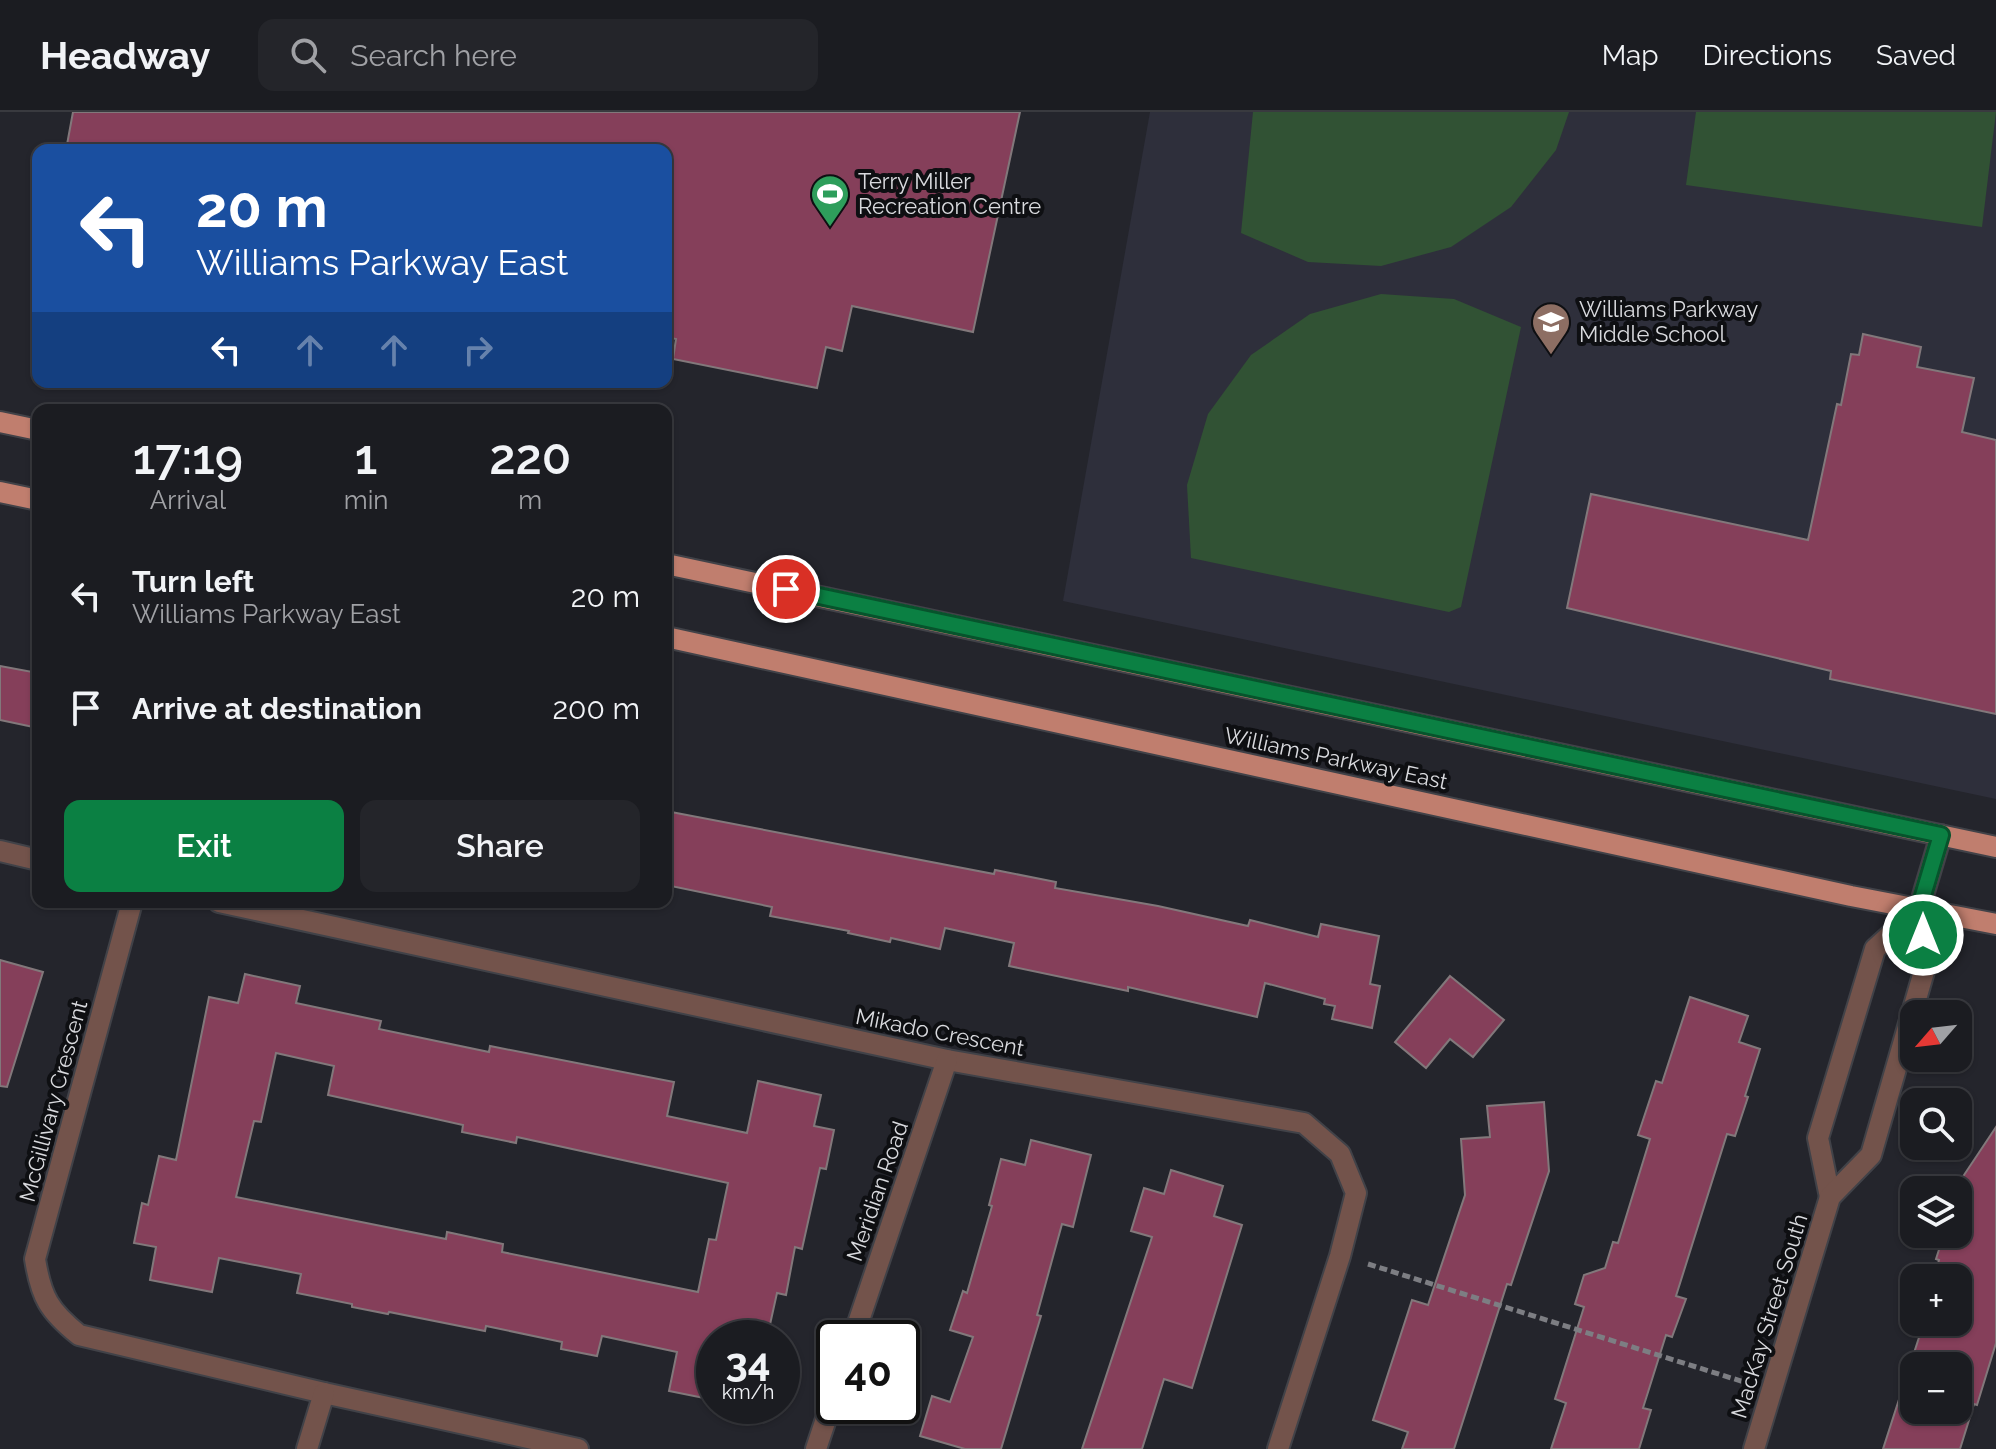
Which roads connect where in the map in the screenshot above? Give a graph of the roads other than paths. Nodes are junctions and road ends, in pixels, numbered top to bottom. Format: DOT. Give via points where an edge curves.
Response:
graph roads {
  1 [pos="0,422"];
  2 [pos="32,429"];
  3 [pos="0,492"];
  4 [pos="32,499"];
  5 [pos="672,565"];
  6 [pos="672,638"];
  7 [pos="1941,835"];
  8 [pos="1996,847"];
  9 [pos="0,851"];
  10 [pos="32,859"];
  11 [pos="130,908"];
  12 [pos="247,908"];
  13 [pos="1919,909"];
  14 [pos="1996,924"];
  15 [pos="947,1060"];
  16 [pos="1830,1197"];
  17 [pos="859,1320"];
  18 [pos="324,1393"];
  19 [pos="824,1424"];
  20 [pos="307,1449"];
  21 [pos="578,1449"];
  22 [pos="816,1449"];
  23 [pos="1278,1449"];
  24 [pos="1754,1449"];
  1 -- 2 [label="main road"];
  3 -- 4 [label="main road"];
  5 -- 7 [label="main road"];
  6 -- 13 [label="main road, Williams Parkway East"];
  7 -- 8 [label="main road"];
  7 -- 13 [label="street, MacKay Street South"];
  9 -- 10 [label="street"];
  11 -- 18 [label="street, McGillivary Crescent" via="35,1259 44,1298 56,1317 79,1335"];
  12 -- 15 [label="street, Mikado Crescent"];
  13 -- 14 [label="main road, Williams Parkway East"];
  13 -- 16 [label="street, MacKay Street South" via="1927,961 1871,1155"];
  13 -- 16 [label="street, MacKay Street South" via="1875,949 1818,1138"];
  15 -- 17 [label="street, Meridian Road"];
  15 -- 23 [label="street, Mikado Crescent" via="1304,1123 1340,1154 1356,1193"];
  16 -- 24 [label="street, MacKay Street South"];
  18 -- 20 [label="street"];
  18 -- 21 [label="street, McGillivary Crescent"];
  19 -- 22 [label="street"];
}
